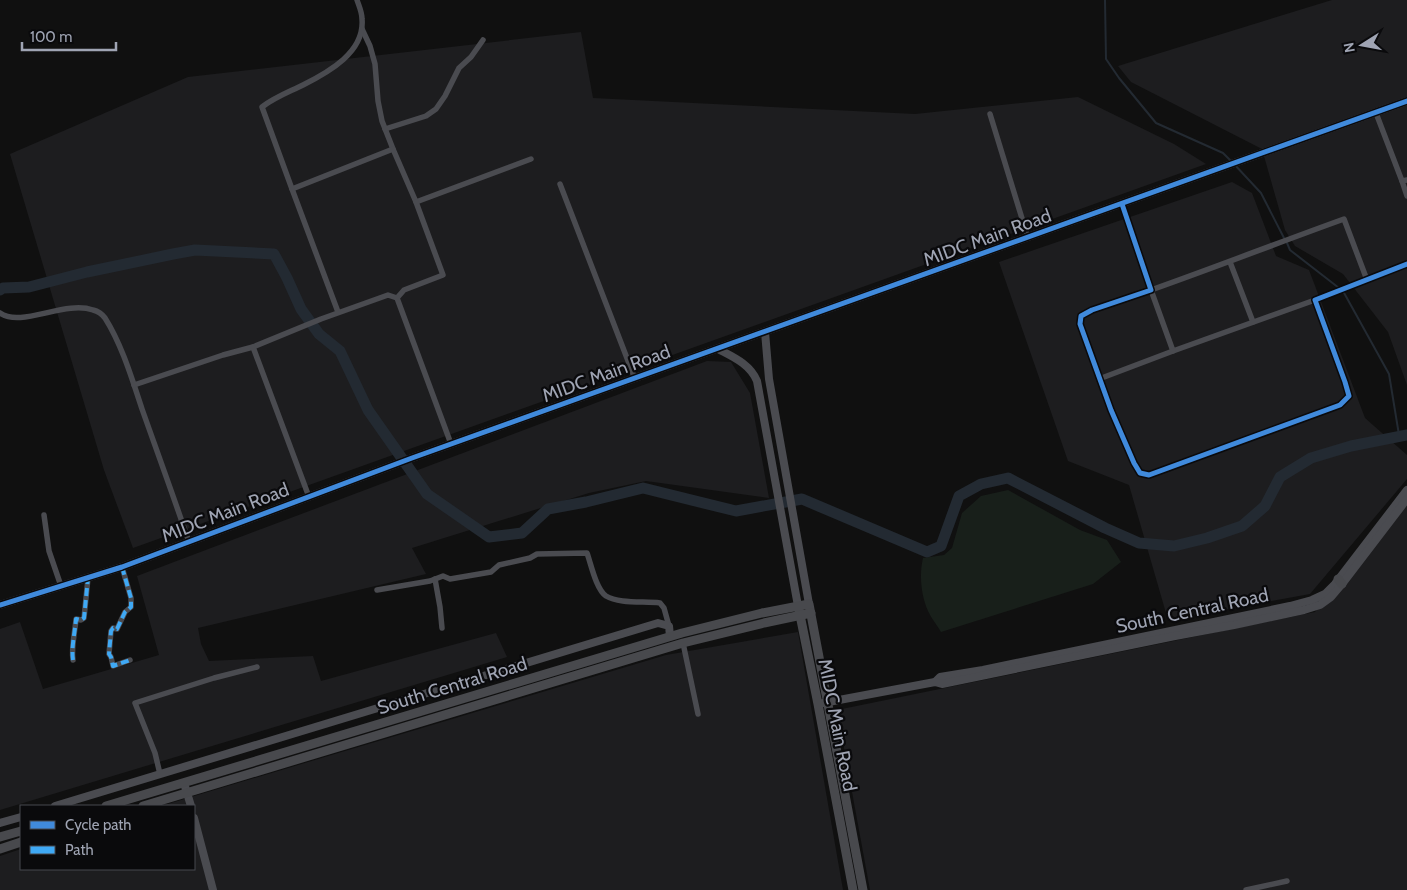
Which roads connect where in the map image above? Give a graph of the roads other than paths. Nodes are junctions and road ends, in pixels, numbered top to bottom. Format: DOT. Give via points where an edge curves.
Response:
graph roads {
  1 [pos="357,0"];
  2 [pos="362,29"];
  3 [pos="483,40"];
  4 [pos="1407,101"];
  5 [pos="1376,113"];
  6 [pos="990,114"];
  7 [pos="385,129"];
  8 [pos="393,149"];
  9 [pos="531,159"];
  10 [pos="1405,181"];
  11 [pos="560,184"];
  12 [pos="292,189"];
  13 [pos="1407,196"];
  14 [pos="416,202"];
  15 [pos="1122,204"];
  16 [pos="1028,238"];
  17 [pos="1230,262"];
  18 [pos="1407,264"];
  19 [pos="1367,280"];
  20 [pos="1151,290"];
  21 [pos="397,298"];
  22 [pos="1315,300"];
  23 [pos="338,312"];
  24 [pos="0,313"];
  25 [pos="1254,322"];
  26 [pos="765,332"];
  27 [pos="253,347"];
  28 [pos="718,349"];
  29 [pos="1173,351"];
  30 [pos="635,379"];
  31 [pos="1099,379"];
  32 [pos="134,385"];
  33 [pos="451,444"];
  34 [pos="1407,490"];
  35 [pos="309,497"];
  36 [pos="1407,499"];
  37 [pos="44,515"];
  38 [pos="189,542"];
  39 [pos="122,567"];
  40 [pos="88,578"];
  41 [pos="435,579"];
  42 [pos="1340,582"];
  43 [pos="61,586"];
  44 [pos="377,590"];
  45 [pos="809,604"];
  46 [pos="0,605"];
  47 [pos="798,606"];
  48 [pos="811,613"];
  49 [pos="800,616"];
  50 [pos="668,626"];
  51 [pos="442,628"];
  52 [pos="670,636"];
  53 [pos="683,642"];
  54 [pos="73,660"];
  55 [pos="130,660"];
  56 [pos="257,667"];
  57 [pos="828,702"];
  58 [pos="818,704"];
  59 [pos="424,710"];
  60 [pos="698,714"];
  61 [pos="427,720"];
  62 [pos="160,774"];
  63 [pos="138,781"];
  64 [pos="184,783"];
  65 [pos="187,793"];
  66 [pos="142,796"];
  67 [pos="58,805"];
  68 [pos="110,805"];
  69 [pos="146,805"];
  70 [pos="191,805"];
  71 [pos="20,817"];
  72 [pos="195,822"];
  73 [pos="0,824"];
  74 [pos="20,831"];
  75 [pos="0,837"];
  76 [pos="20,842"];
  77 [pos="0,849"];
  78 [pos="1287,881"];
  79 [pos="213,890"];
  80 [pos="853,890"];
  81 [pos="863,890"];
  82 [pos="1246,890"];
  1 -- 2 [label="street"];
  2 -- 7 [label="street" via="370,46"];
  2 -- 12 [label="street" via="352,51 332,69 277,96 262,107"];
  3 -- 7 [label="street" via="472,57 459,68 436,109 426,116"];
  4 -- 5 [label="street, MIDC Main Road"];
  5 -- 10 [label="street"];
  5 -- 15 [label="street, MIDC Main Road"];
  6 -- 16 [label="street"];
  7 -- 8 [label="street"];
  8 -- 12 [label="street"];
  8 -- 14 [label="street"];
  9 -- 14 [label="street"];
  10 -- 13 [label="street"];
  11 -- 30 [label="street"];
  12 -- 23 [label="street"];
  14 -- 21 [label="street" via="443,275 404,290"];
  15 -- 16 [label="street, MIDC Main Road"];
  15 -- 20 [label="street"];
  16 -- 26 [label="street, MIDC Main Road"];
  17 -- 19 [label="street" via="1344,219"];
  17 -- 20 [label="street"];
  17 -- 25 [label="street"];
  18 -- 19 [label="street"];
  19 -- 22 [label="street"];
  20 -- 29 [label="street"];
  20 -- 31 [label="street" via="1081,316 1080,324"];
  21 -- 23 [label="street" via="388,295"];
  21 -- 33 [label="street"];
  22 -- 25 [label="street"];
  22 -- 31 [label="street" via="1349,396 1340,405 1149,474 1140,473 1134,463"];
  23 -- 27 [label="street"];
  24 -- 32 [label="street" via="14,317 61,309 89,308 97,311 104,317 116,340"];
  25 -- 29 [label="street"];
  26 -- 28 [label="street, MIDC Main Road"];
  26 -- 45 [label="street, MIDC Main Road" via="769,379"];
  27 -- 32 [label="street"];
  27 -- 35 [label="street"];
  28 -- 30 [label="street, MIDC Main Road"];
  28 -- 47 [label="street, MIDC Main Road" via="748,367 757,381"];
  29 -- 31 [label="street"];
  30 -- 33 [label="street, MIDC Main Road"];
  32 -- 38 [label="street"];
  33 -- 35 [label="street, MIDC Main Road"];
  34 -- 42 [label="street, South Central Road"];
  35 -- 38 [label="street, MIDC Main Road"];
  36 -- 42 [label="street, South Central Road"];
  37 -- 43 [label="street" via="49,551"];
  38 -- 39 [label="street, MIDC Main Road"];
  39 -- 40 [label="street, MIDC Main Road"];
  39 -- 55 [label="street" via="131,607 117,629 111,630 109,654 113,666"];
  40 -- 43 [label="street, MIDC Main Road"];
  40 -- 54 [label="street" via="84,618 76,619"];
  41 -- 44 [label="street"];
  41 -- 50 [label="street" via="491,572 499,565 537,554 587,553 605,595 621,601 660,603"];
  41 -- 51 [label="street"];
  42 -- 57 [label="street, South Central Road" via="1331,597 1304,610 942,684 935,682"];
  43 -- 46 [label="street, MIDC Main Road"];
  45 -- 47 [label="main road, South Central Road"];
  45 -- 48 [label="main road, MIDC Main Road"];
  47 -- 49 [label="main road, MIDC Main Road"];
  47 -- 52 [label="main road, South Central Road"];
  48 -- 49 [label="main road, South Central Road"];
  48 -- 57 [label="main road, MIDC Main Road"];
  49 -- 53 [label="main road, South Central Road"];
  49 -- 58 [label="main road, MIDC Main Road"];
  50 -- 52 [label="street"];
  50 -- 62 [label="street" via="658,623"];
  52 -- 59 [label="main road, South Central Road"];
  53 -- 60 [label="street"];
  53 -- 61 [label="main road, South Central Road"];
  56 -- 62 [label="street" via="135,703"];
  57 -- 58 [label="street, South Central Road"];
  57 -- 81 [label="main road, MIDC Main Road"];
  58 -- 80 [label="main road, MIDC Main Road"];
  59 -- 61 [label="main road"];
  59 -- 64 [label="main road, South Central Road"];
  61 -- 65 [label="main road, South Central Road"];
  62 -- 63 [label="street"];
  63 -- 66 [label="street"];
  63 -- 67 [label="street"];
  64 -- 65 [label="street"];
  64 -- 66 [label="main road, South Central Road"];
  65 -- 69 [label="main road, South Central Road"];
  65 -- 70 [label="street"];
  66 -- 68 [label="main road, South Central Road"];
  71 -- 73 [label="street"];
  72 -- 79 [label="street"];
  74 -- 75 [label="main road"];
  76 -- 77 [label="main road"];
  78 -- 82 [label="street"];
}
